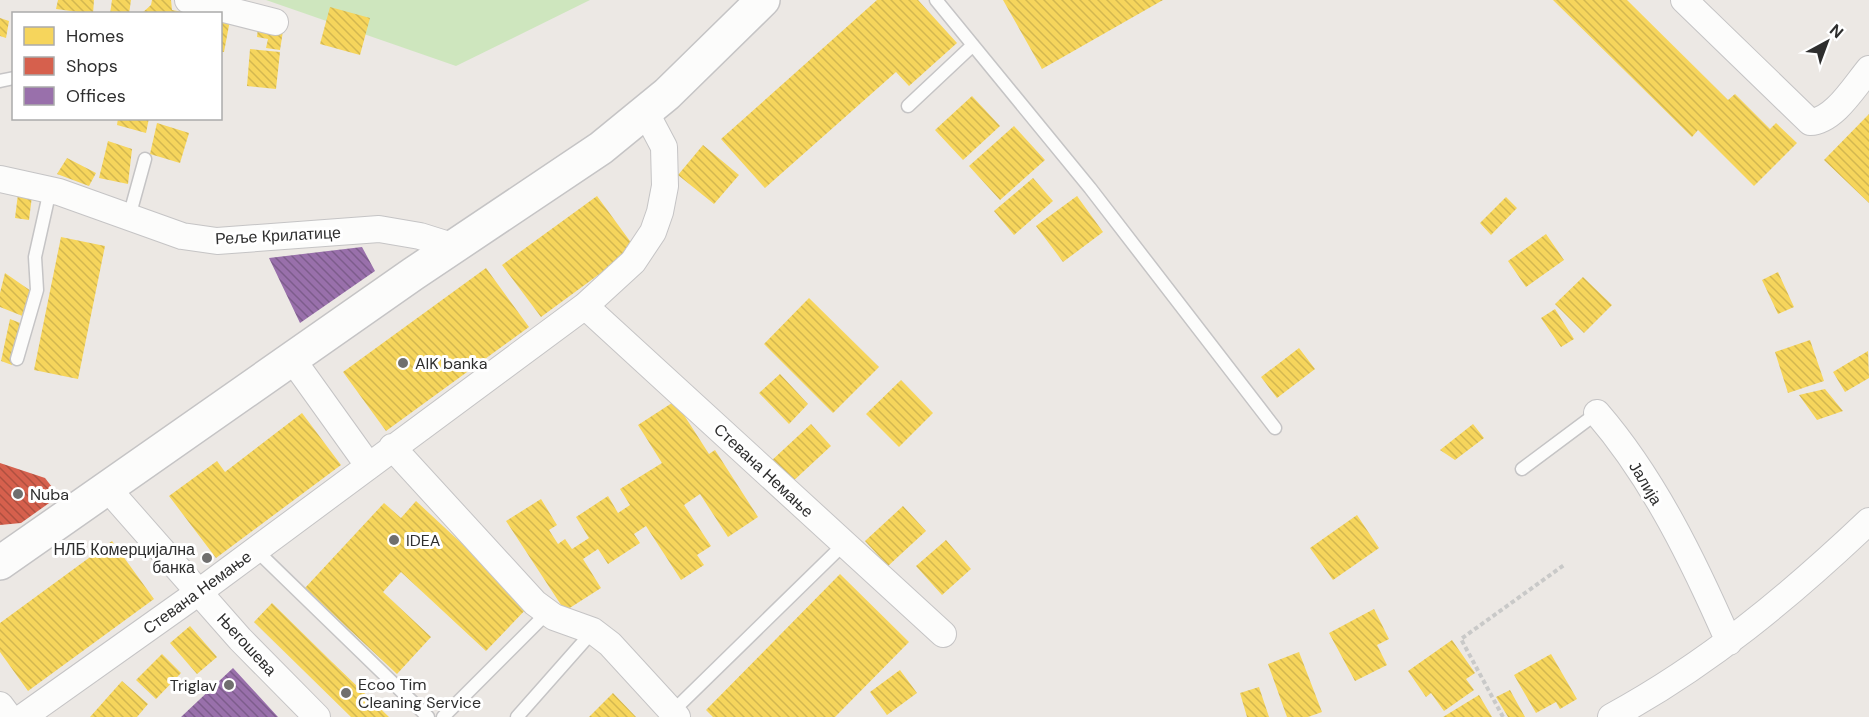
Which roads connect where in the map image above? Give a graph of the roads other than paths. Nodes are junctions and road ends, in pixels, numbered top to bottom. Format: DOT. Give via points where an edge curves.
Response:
graph roads {
  1 [pos="188,0"];
  2 [pos="763,0"];
  3 [pos="936,0"];
  4 [pos="1684,0"];
  5 [pos="275,22"];
  6 [pos="973,45"];
  7 [pos="1869,69"];
  8 [pos="908,106"];
  9 [pos="646,113"];
  10 [pos="145,159"];
  11 [pos="0,179"];
  12 [pos="50,190"];
  13 [pos="129,217"];
  14 [pos="455,247"];
  15 [pos="585,306"];
  16 [pos="17,359"];
  17 [pos="292,360"];
  18 [pos="1597,413"];
  19 [pos="1275,428"];
  20 [pos="392,447"];
  21 [pos="368,465"];
  22 [pos="1522,470"];
  23 [pos="108,489"];
  24 [pos="1869,521"];
  25 [pos="843,545"];
  26 [pos="255,549"];
  27 [pos="1,561"];
  28 [pos="199,592"];
  29 [pos="544,609"];
  30 [pos="593,631"];
  31 [pos="944,634"];
  32 [pos="1729,642"];
  33 [pos="0,705"];
  34 [pos="675,714"];
  35 [pos="9,717"];
  36 [pos="24,717"];
  37 [pos="317,717"];
  38 [pos="428,717"];
  39 [pos="443,717"];
  40 [pos="517,717"];
  41 [pos="1611,717"];
  1 -- 5 [label="street"];
  2 -- 9 [label="street"];
  3 -- 6 [label="lane"];
  4 -- 7 [label="street" via="1810,122 1820,122"];
  6 -- 8 [label="lane"];
  6 -- 19 [label="lane" via="1090,188"];
  9 -- 14 [label="street" via="602,148"];
  9 -- 15 [label="street, Стевана Немање" via="664,147 666,160 665,186 653,232 633,262"];
  10 -- 13 [label="lane"];
  11 -- 12 [label="street, Реље Крилатице"];
  12 -- 13 [label="street, Реље Крилатице"];
  12 -- 16 [label="lane" via="35,257 37,290"];
  13 -- 14 [label="street, Реље Крилатице" via="182,236 217,241 379,230 420,236"];
  14 -- 17 [label="street"];
  15 -- 20 [label="street, Стевана Немање"];
  15 -- 25 [label="street, Стевана Немање"];
  17 -- 21 [label="street"];
  17 -- 23 [label="street"];
  18 -- 22 [label="lane, Јалија"];
  18 -- 32 [label="street, Јалија" via="1656,499 1699,576"];
  20 -- 21 [label="street, Стевана Немање"];
  20 -- 29 [label="street"];
  21 -- 26 [label="street, Стевана Немање"];
  23 -- 27 [label="street"];
  23 -- 28 [label="street, Његошева"];
  24 -- 32 [label="street" via="1790,594"];
  25 -- 31 [label="street, Стевана Немање"];
  25 -- 34 [label="lane"];
  26 -- 28 [label="street, Стевана Немање"];
  26 -- 38 [label="lane"];
  28 -- 36 [label="street, Стевана Немање"];
  28 -- 37 [label="street, Његошева"];
  29 -- 30 [label="street" via="554,617"];
  29 -- 39 [label="lane" via="542,618"];
  30 -- 34 [label="street"];
  30 -- 40 [label="lane"];
  32 -- 41 [label="street"];
  33 -- 35 [label="street"];
}
